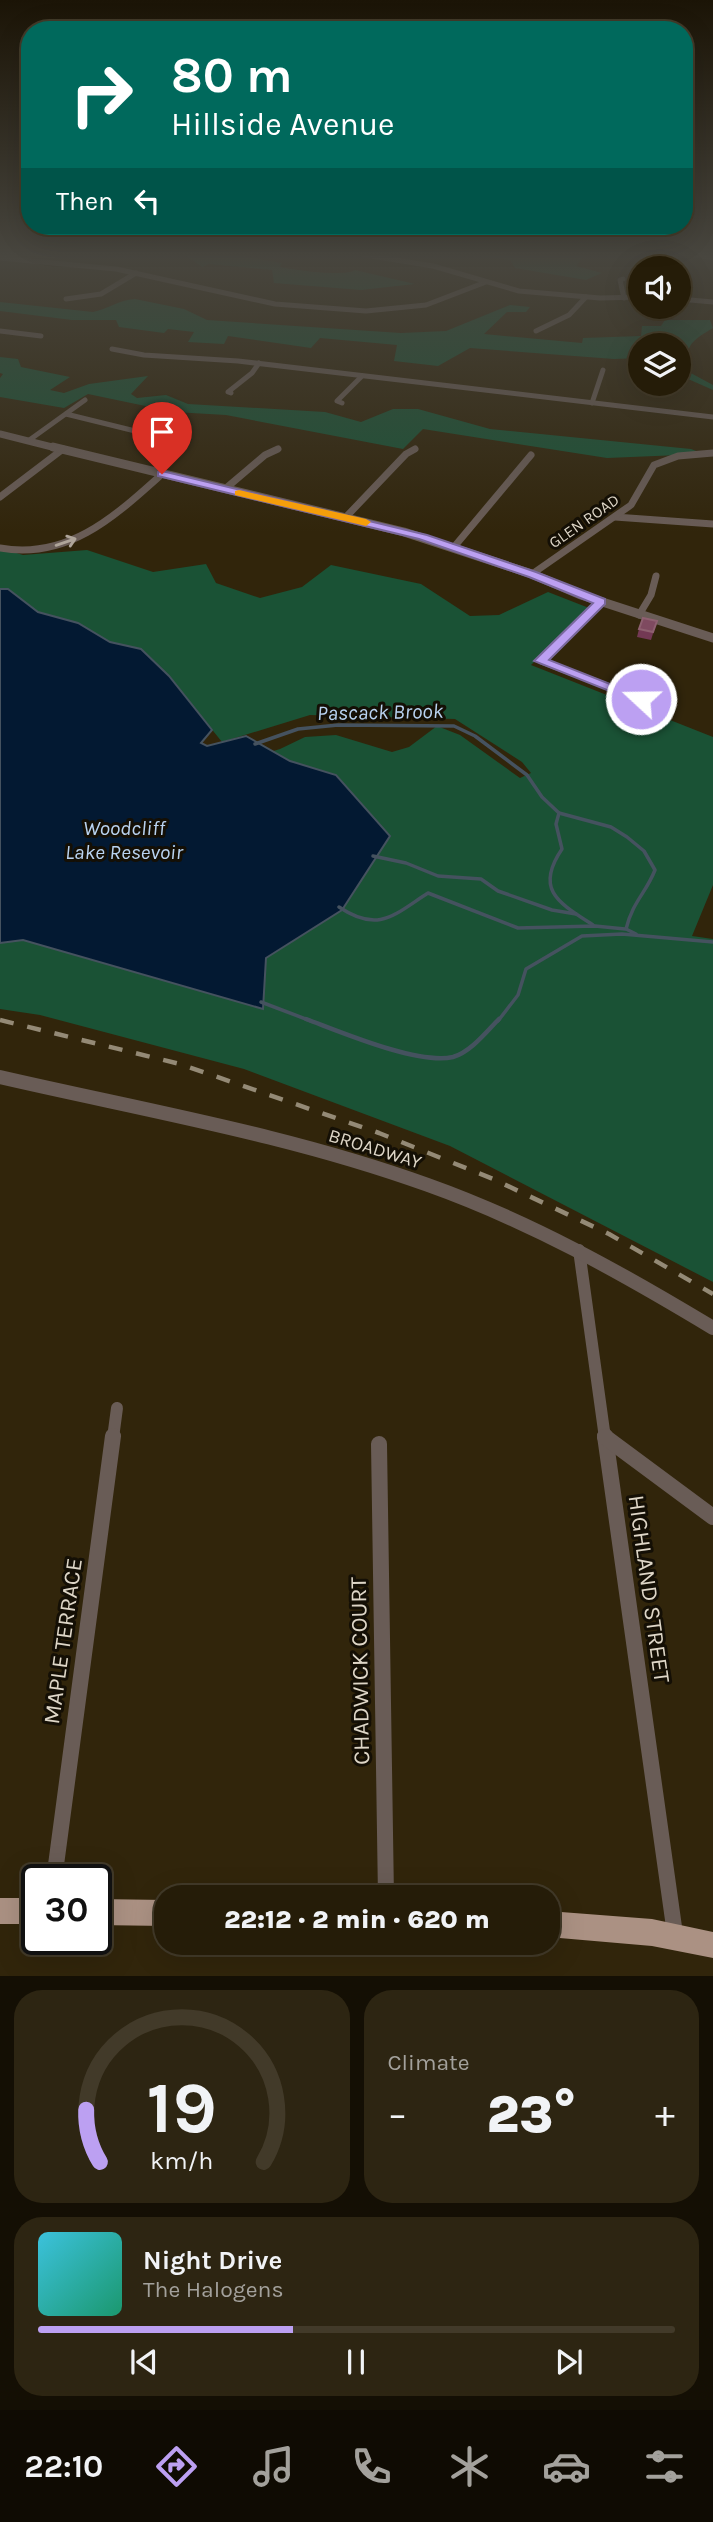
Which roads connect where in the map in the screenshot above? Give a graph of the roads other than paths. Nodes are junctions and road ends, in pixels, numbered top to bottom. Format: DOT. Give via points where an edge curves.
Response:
graph roads {
  1 [pos="111,349"];
  2 [pos="259,363"];
  3 [pos="603,370"];
  4 [pos="362,376"];
  5 [pos="231,393"];
  6 [pos="85,400"];
  7 [pos="342,402"];
  8 [pos="592,404"];
  9 [pos="66,414"];
  10 [pos="713,416"];
  11 [pos="0,433"];
  12 [pos="29,441"];
  13 [pos="180,442"];
  14 [pos="63,449"];
  15 [pos="278,449"];
  16 [pos="415,449"];
  17 [pos="713,453"];
  18 [pos="531,455"];
  19 [pos="162,474"];
  20 [pos="225,489"];
  21 [pos="0,497"];
  22 [pos="615,517"];
  23 [pos="345,518"];
  24 [pos="713,524"];
  25 [pos="454,547"];
  26 [pos="0,548"];
  27 [pos="533,574"];
  28 [pos="656,576"];
  29 [pos="601,601"];
  30 [pos="639,615"];
  31 [pos="713,638"];
  32 [pos="641,699"];
  33 [pos="0,1077"];
  34 [pos="579,1250"];
  35 [pos="713,1328"];
  36 [pos="117,1408"];
  37 [pos="605,1437"];
  38 [pos="379,1444"];
  39 [pos="713,1517"];
  40 [pos="56,1864"];
  41 [pos="386,1885"];
  42 [pos="0,1911"];
  43 [pos="21,1911"];
  44 [pos="112,1912"];
  45 [pos="154,1913"];
  46 [pos="560,1925"];
  47 [pos="675,1934"];
  48 [pos="713,1945"];
  1 -- 2 [label="street"];
  2 -- 4 [label="street"];
  2 -- 5 [label="street"];
  3 -- 8 [label="street"];
  4 -- 7 [label="street" via="337,401"];
  4 -- 8 [label="street"];
  6 -- 9 [label="street"];
  8 -- 10 [label="street"];
  9 -- 12 [label="street"];
  9 -- 13 [label="street"];
  11 -- 12 [label="street"];
  12 -- 14 [label="street"];
  14 -- 19 [label="street"];
  14 -- 21 [label="street"];
  15 -- 20 [label="street" via="265,454"];
  16 -- 23 [label="street"];
  17 -- 22 [label="street, GLEN ROAD" via="655,464 637,499"];
  18 -- 25 [label="street"];
  19 -- 20 [label="street"];
  26 -- 19 [label="street, one-way" via="26,553 80,536 116,516"];
  20 -- 23 [label="street"];
  22 -- 24 [label="street"];
  22 -- 27 [label="street, GLEN ROAD"];
  23 -- 25 [label="street"];
  25 -- 27 [label="street"];
  27 -- 29 [label="street"];
  28 -- 30 [label="street"];
  29 -- 30 [label="street"];
  29 -- 32 [label="street" via="541,661"];
  30 -- 31 [label="street"];
  33 -- 34 [label="street, BROADWAY" via="354,1161 458,1196"];
  34 -- 35 [label="street, BROADWAY"];
  34 -- 37 [label="street, HIGHLAND STREET"];
  36 -- 40 [label="street, MAPLE TERRACE"];
  37 -- 39 [label="street"];
  37 -- 47 [label="street, HIGHLAND STREET"];
  38 -- 41 [label="street, CHADWICK COURT"];
  42 -- 43 [label="main road"];
  44 -- 45 [label="main road"];
  46 -- 47 [label="main road"];
  47 -- 48 [label="main road"];
}
